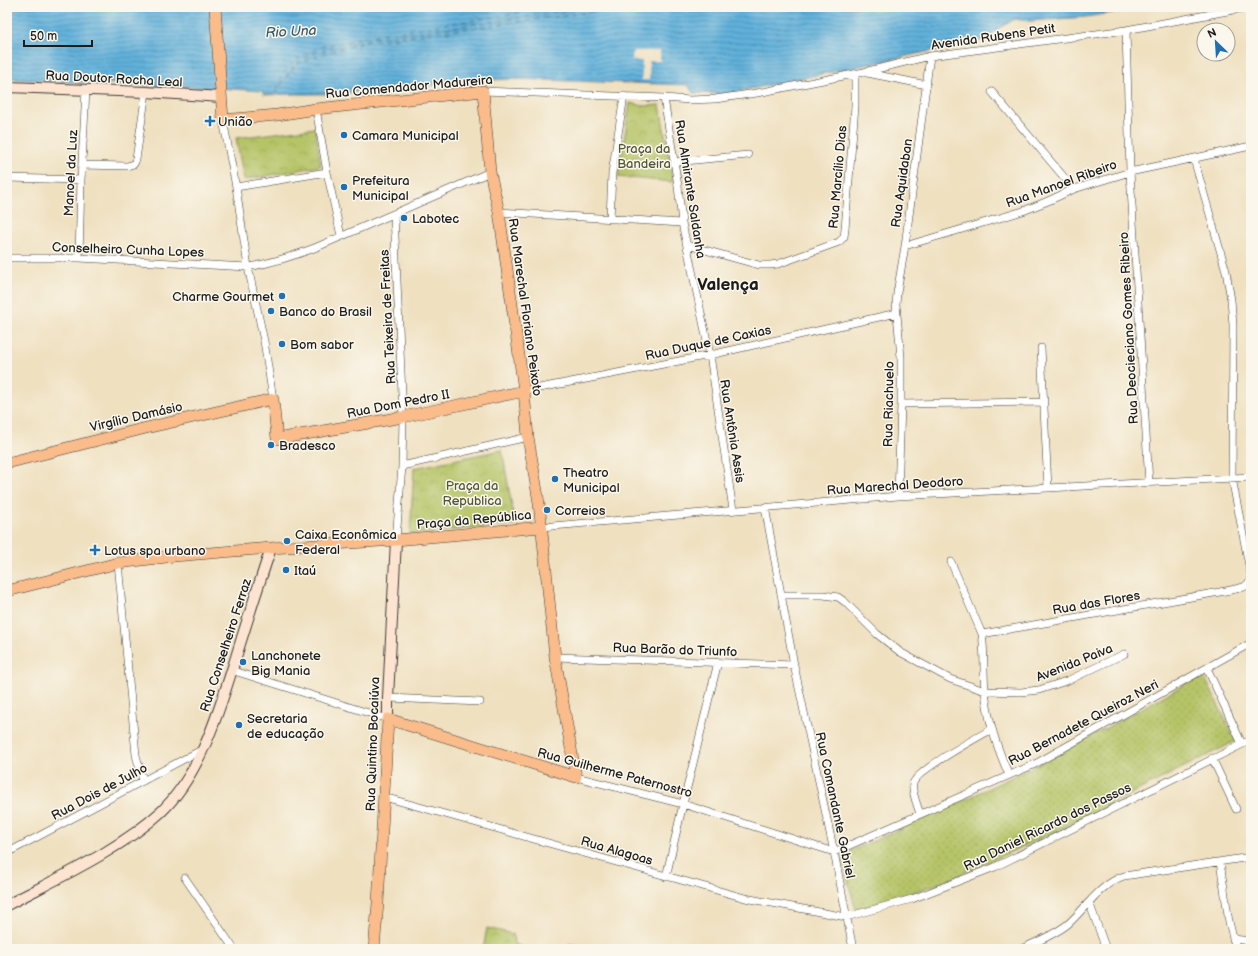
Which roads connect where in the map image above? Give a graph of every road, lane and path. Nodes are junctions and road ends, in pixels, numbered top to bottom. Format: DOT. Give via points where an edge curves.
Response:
graph roads {
  1 [pos="214,7"];
  2 [pos="1249,7"];
  3 [pos="1126,30"];
  4 [pos="930,56"];
  5 [pos="864,72"];
  6 [pos="855,74"];
  7 [pos="926,85"];
  8 [pos="7,87"];
  9 [pos="86,90"];
  10 [pos="483,91"];
  11 [pos="146,92"];
  12 [pos="992,92"];
  13 [pos="220,94"];
  14 [pos="624,96"];
  15 [pos="664,98"];
  16 [pos="316,109"];
  17 [pos="222,120"];
  18 [pos="1251,146"];
  19 [pos="748,155"];
  20 [pos="1194,159"];
  21 [pos="674,162"];
  22 [pos="82,165"];
  23 [pos="327,172"];
  24 [pos="490,172"];
  25 [pos="1130,172"];
  26 [pos="7,178"];
  27 [pos="81,180"];
  28 [pos="236,187"];
  29 [pos="1074,189"];
  30 [pos="499,212"];
  31 [pos="394,214"];
  32 [pos="610,219"];
  33 [pos="682,224"];
  34 [pos="341,236"];
  35 [pos="687,245"];
  36 [pos="905,246"];
  37 [pos="7,258"];
  38 [pos="79,258"];
  39 [pos="248,267"];
  40 [pos="897,313"];
  41 [pos="1041,348"];
  42 [pos="710,356"];
  43 [pos="524,391"];
  44 [pos="273,399"];
  45 [pos="1044,402"];
  46 [pos="901,404"];
  47 [pos="403,418"];
  48 [pos="528,436"];
  49 [pos="7,463"];
  50 [pos="402,466"];
  51 [pos="1251,477"];
  52 [pos="1232,478"];
  53 [pos="1149,483"];
  54 [pos="1048,488"];
  55 [pos="898,496"];
  56 [pos="765,507"];
  57 [pos="733,510"];
  58 [pos="542,527"];
  59 [pos="396,540"];
  60 [pos="271,548"];
  61 [pos="951,562"];
  62 [pos="118,563"];
  63 [pos="7,591"];
  64 [pos="781,595"];
  65 [pos="982,634"];
  66 [pos="1251,644"];
  67 [pos="1124,654"];
  68 [pos="555,657"];
  69 [pos="718,662"];
  70 [pos="794,665"];
  71 [pos="1207,668"];
  72 [pos="232,670"];
  73 [pos="985,691"];
  74 [pos="388,698"];
  75 [pos="480,702"];
  76 [pos="388,719"];
  77 [pos="992,729"];
  78 [pos="1251,740"];
  79 [pos="1242,744"];
  80 [pos="203,749"];
  81 [pos="1212,758"];
  82 [pos="1009,775"];
  83 [pos="576,778"];
  84 [pos="143,781"];
  85 [pos="384,797"];
  86 [pos="683,804"];
  87 [pos="1236,809"];
  88 [pos="920,814"];
  89 [pos="834,852"];
  90 [pos="7,853"];
  91 [pos="1251,857"];
  92 [pos="1220,862"];
  93 [pos="666,877"];
  94 [pos="184,878"];
  95 [pos="1089,902"];
  96 [pos="7,905"];
  97 [pos="846,917"];
  98 [pos="1232,939"];
  99 [pos="1251,941"];
  100 [pos="234,949"];
  101 [pos="374,949"];
  102 [pos="853,949"];
  103 [pos="1021,949"];
  104 [pos="1106,949"];
  105 [pos="1236,949"];
  1 -- 13 [label="main road"];
  2 -- 3 [label="street, Avenida Rubens Petit"];
  3 -- 4 [label="street, Avenida Rubens Petit"];
  3 -- 25 [label="street, Rua Deocieciano Gomes Ribeiro"];
  4 -- 5 [label="street, Avenida Rubens Petit"];
  4 -- 7 [label="street, Rua Aquidaban"];
  5 -- 6 [label="street, Avenida Rubens Petit"];
  5 -- 7 [label="street, Avenida Rubens Petit"];
  6 -- 15 [label="street, Avenida Rubens Petit" via="757,93 690,100"];
  6 -- 35 [label="street, Rua Marcílio Dias" via="855,106 845,229 842,239 833,245 770,265 758,265"];
  7 -- 36 [label="street, Rua Aquidaban"];
  8 -- 9 [label="street, Rua Doutor Rocha Leal"];
  9 -- 11 [label="street, Rua Doutor Rocha Leal"];
  9 -- 22 [label="street, Manoel da Luz"];
  10 -- 14 [label="street, Rua Comendador Madureira"];
  10 -- 16 [label="main road, Rua Comendador Madureira"];
  10 -- 24 [label="main road, Rua Marechal Floriano Peixoto"];
  11 -- 13 [label="street, Rua Doutor Rocha Leal"];
  11 -- 22 [label="street" via="134,164"];
  12 -- 29 [label="street"];
  13 -- 17 [label="main road"];
  14 -- 15 [label="street"];
  14 -- 32 [label="street" via="612,173"];
  15 -- 21 [label="street, Rua Almirante Saldanha"];
  16 -- 17 [label="main road, Rua Comendador Madureira"];
  16 -- 23 [label="street"];
  17 -- 28 [label="street"];
  18 -- 20 [label="street, Rua Manoel Ribeiro"];
  19 -- 21 [label="street"];
  20 -- 25 [label="street, Rua Manoel Ribeiro"];
  20 -- 52 [label="street, Rua das Flores" via="1226,271 1231,300"];
  21 -- 33 [label="street, Rua Almirante Saldanha"];
  22 -- 27 [label="street, Manoel da Luz"];
  23 -- 28 [label="street"];
  23 -- 34 [label="street"];
  24 -- 30 [label="main road, Rua Marechal Floriano Peixoto"];
  24 -- 31 [label="street, Conselheiro Cunha Lopes"];
  25 -- 29 [label="street, Rua Manoel Ribeiro"];
  25 -- 53 [label="street, Rua Deocieciano Gomes Ribeiro"];
  26 -- 27 [label="street"];
  27 -- 38 [label="street, Manoel da Luz"];
  28 -- 39 [label="street"];
  29 -- 36 [label="street, Rua Manoel Ribeiro" via="1023,211"];
  30 -- 32 [label="street"];
  30 -- 43 [label="main road, Rua Marechal Floriano Peixoto"];
  31 -- 34 [label="street, Conselheiro Cunha Lopes"];
  31 -- 47 [label="street, Rua Teixeira de Freitas"];
  32 -- 33 [label="street"];
  33 -- 35 [label="street, Rua Almirante Saldanha"];
  34 -- 39 [label="street, Conselheiro Cunha Lopes" via="292,257"];
  35 -- 42 [label="street, Rua Almirante Saldanha"];
  36 -- 40 [label="street, Rua Aquidaban" via="897,293"];
  37 -- 38 [label="street, Conselheiro Cunha Lopes"];
  38 -- 39 [label="street, Conselheiro Cunha Lopes"];
  39 -- 44 [label="street"];
  40 -- 42 [label="street, Rua Duque de Caxias"];
  40 -- 46 [label="street, Rua Riachuelo" via="901,357"];
  41 -- 45 [label="street"];
  42 -- 43 [label="street, Rua Duque de Caxias"];
  42 -- 57 [label="street, Rua Antônia Assis"];
  43 -- 47 [label="main road, Rua Dom Pedro II"];
  43 -- 48 [label="main road, Rua Marechal Floriano Peixoto"];
  44 -- 47 [label="main road, Rua Dom Pedro II" via="277,439"];
  44 -- 49 [label="main road, Virgílio Damásio"];
  45 -- 46 [label="street"];
  45 -- 54 [label="street"];
  46 -- 55 [label="street, Rua Riachuelo"];
  47 -- 50 [label="street, Rua Teixeira de Freitas"];
  48 -- 50 [label="street"];
  48 -- 58 [label="main road, Rua Marechal Floriano Peixoto"];
  50 -- 59 [label="street, Praça da República"];
  51 -- 52 [label="street, Rua Marechal Deodoro"];
  52 -- 53 [label="street, Rua Marechal Deodoro"];
  52 -- 65 [label="street, Rua das Flores" via="1251,576 1251,581 1244,587"];
  53 -- 54 [label="street, Rua Marechal Deodoro"];
  54 -- 55 [label="street, Rua Marechal Deodoro"];
  55 -- 56 [label="street, Rua Marechal Deodoro"];
  56 -- 57 [label="street, Rua Marechal Deodoro"];
  56 -- 64 [label="street, Rua Comandante Gabriel"];
  57 -- 58 [label="street, Rua Marechal Deodoro"];
  58 -- 59 [label="main road, Praça da República"];
  58 -- 68 [label="main road, Rua Marechal Floriano Peixoto"];
  59 -- 60 [label="main road"];
  59 -- 74 [label="street, Rua Quintino Bocaiúva"];
  60 -- 62 [label="main road"];
  60 -- 72 [label="street, Rua Conselheiro Ferraz"];
  61 -- 65 [label="street"];
  62 -- 63 [label="main road"];
  62 -- 84 [label="street" via="136,756"];
  64 -- 70 [label="street, Rua Comandante Gabriel"];
  64 -- 73 [label="street, Avenida Paiva" via="838,597 900,652 950,680"];
  65 -- 73 [label="street"];
  66 -- 71 [label="street, Rua Bernadete Queiroz Neri"];
  67 -- 73 [label="street, Avenida Paiva" via="1069,680 1039,690"];
  68 -- 69 [label="street, Rua Barão do Triunfo"];
  68 -- 83 [label="main road, Rua Marechal Floriano Peixoto"];
  69 -- 70 [label="street, Rua Barão do Triunfo"];
  69 -- 86 [label="street"];
  70 -- 89 [label="street, Rua Comandante Gabriel"];
  71 -- 79 [label="street"];
  71 -- 82 [label="street, Rua Bernadete Queiroz Neri" via="1035,764"];
  72 -- 76 [label="street"];
  72 -- 80 [label="street, Rua Conselheiro Ferraz" via="218,714"];
  73 -- 77 [label="street"];
  74 -- 75 [label="street"];
  74 -- 76 [label="street, Rua Quintino Bocaiúva"];
  76 -- 83 [label="main road, Rua Guilherme Paternostro"];
  76 -- 85 [label="main road, Rua Quintino Bocaiúva"];
  77 -- 82 [label="street"];
  77 -- 88 [label="street" via="934,764 914,780 912,787"];
  78 -- 79 [label="street, Rua Daniel Ricardo dos Passos"];
  79 -- 81 [label="street, Rua Daniel Ricardo dos Passos"];
  80 -- 84 [label="street, Rua Dois de Julho"];
  80 -- 96 [label="street, Rua Conselheiro Ferraz" via="181,789 161,811 139,829 118,844"];
  81 -- 87 [label="street"];
  81 -- 97 [label="street, Rua Daniel Ricardo dos Passos" via="995,867 912,899"];
  82 -- 88 [label="street, Rua Bernadete Queiroz Neri"];
  83 -- 86 [label="street, Rua Guilherme Paternostro"];
  84 -- 90 [label="street, Rua Dois de Julho"];
  85 -- 93 [label="street, Rua Alagoas"];
  85 -- 101 [label="main road, Rua Quintino Bocaiúva"];
  86 -- 89 [label="street, Rua Guilherme Paternostro"];
  86 -- 93 [label="street"];
  88 -- 89 [label="street, Rua Bernadete Queiroz Neri"];
  89 -- 97 [label="street, Rua Comandante Gabriel"];
  91 -- 92 [label="street"];
  92 -- 95 [label="street" via="1124,876 1109,884"];
  92 -- 98 [label="street"];
  93 -- 97 [label="street, Rua Alagoas" via="745,898"];
  94 -- 100 [label="street"];
  95 -- 103 [label="street" via="1056,933"];
  95 -- 104 [label="street"];
  97 -- 102 [label="street, Rua Comandante Gabriel"];
  98 -- 99 [label="street"];
  98 -- 105 [label="street"];
}
